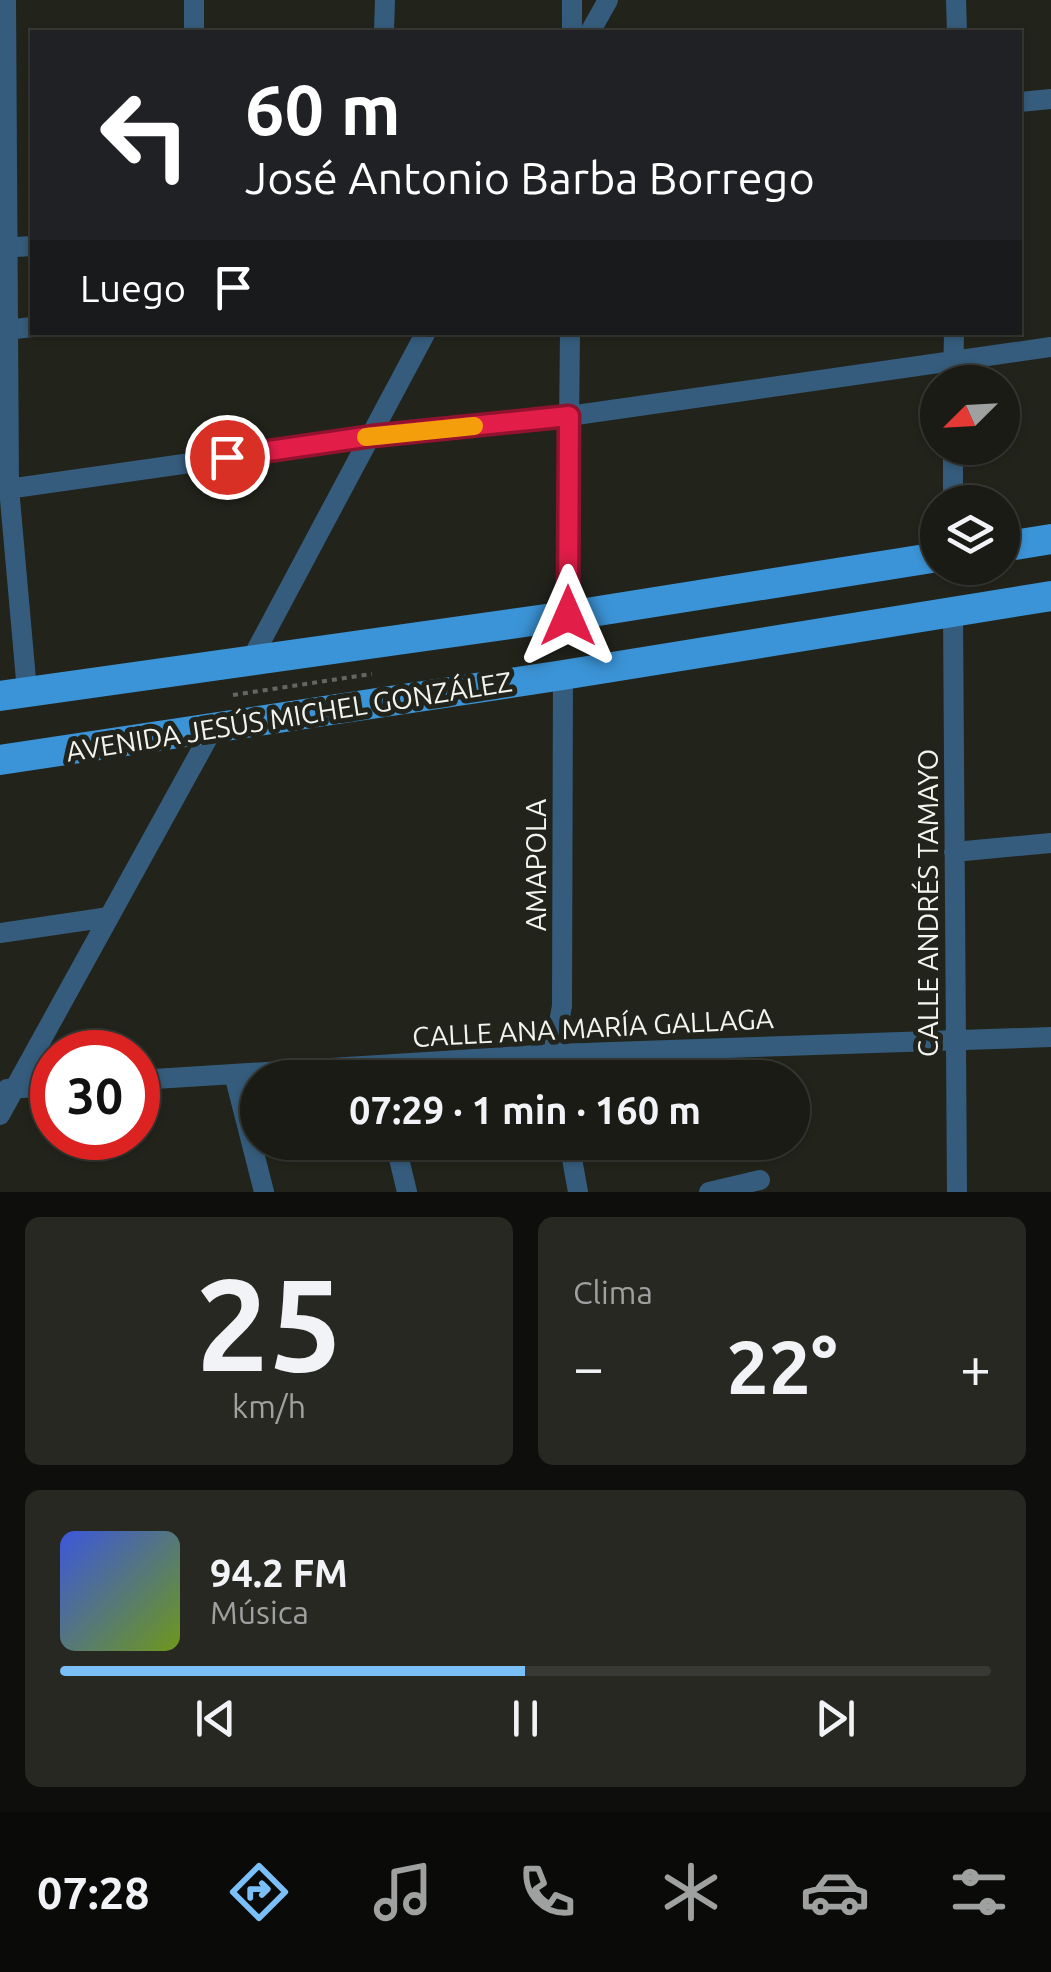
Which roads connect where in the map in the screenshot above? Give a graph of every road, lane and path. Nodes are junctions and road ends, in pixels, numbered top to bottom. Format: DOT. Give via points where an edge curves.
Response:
graph roads {
  1 [pos="6,0"];
  2 [pos="194,0"];
  3 [pos="384,0"];
  4 [pos="572,0"];
  5 [pos="608,0"];
  6 [pos="956,0"];
  7 [pos="194,30"];
  8 [pos="384,30"];
  9 [pos="572,30"];
  10 [pos="591,30"];
  11 [pos="956,30"];
  12 [pos="1051,100"];
  13 [pos="1022,102"];
  14 [pos="30,246"];
  15 [pos="3,247"];
  16 [pos="30,328"];
  17 [pos="7,330"];
  18 [pos="424,335"];
  19 [pos="570,335"];
  20 [pos="954,335"];
  21 [pos="1051,347"];
  22 [pos="953,365"];
  23 [pos="980,365"];
  24 [pos="920,376"];
  25 [pos="569,416"];
  26 [pos="372,436"];
  27 [pos="4,489"];
  28 [pos="1051,539"];
  29 [pos="1020,544"];
  30 [pos="920,560"];
  31 [pos="1051,596"];
  32 [pos="952,613"];
  33 [pos="568,616"];
  34 [pos="251,660"];
  35 [pos="563,675"];
  36 [pos="13,694"];
  37 [pos="214,725"];
  38 [pos="0,760"];
  39 [pos="1051,844"];
  40 [pos="954,852"];
  41 [pos="110,916"];
  42 [pos="0,934"];
  43 [pos="1051,1037"];
  44 [pos="954,1040"];
  45 [pos="553,1054"];
  46 [pos="495,1060"];
  47 [pos="554,1060"];
  48 [pos="234,1074"];
  49 [pos="240,1074"];
  50 [pos="160,1079"];
  51 [pos="7,1089"];
  52 [pos="0,1115"];
  53 [pos="399,1160"];
  54 [pos="572,1160"];
  55 [pos="760,1180"];
  56 [pos="264,1192"];
  57 [pos="407,1192"];
  58 [pos="578,1192"];
  59 [pos="708,1192"];
  60 [pos="958,1192"];
  1 -- 15 [label="street"];
  2 -- 7 [label="street"];
  3 -- 8 [label="street"];
  4 -- 9 [label="street"];
  5 -- 10 [label="street"];
  6 -- 11 [label="street"];
  12 -- 13 [label="street"];
  14 -- 15 [label="street"];
  15 -- 17 [label="street"];
  16 -- 17 [label="street"];
  17 -- 27 [label="street"];
  18 -- 26 [label="street"];
  19 -- 25 [label="street"];
  20 -- 22 [label="street"];
  21 -- 23 [label="street"];
  24 -- 25 [label="street"];
  25 -- 26 [label="street"];
  25 -- 33 [label="street"];
  26 -- 27 [label="street"];
  26 -- 34 [label="street"];
  27 -- 36 [label="street"];
  28 -- 29 [label="main road"];
  30 -- 33 [label="main road, AVENIDA JESÚS MICHEL GONZÁLEZ"];
  31 -- 32 [label="main road, AVENIDA JESÚS MICHEL GONZÁLEZ"];
  32 -- 35 [label="main road, AVENIDA JESÚS MICHEL GONZÁLEZ"];
  32 -- 40 [label="street, CALLE ANDRÉS TAMAYO"];
  33 -- 34 [label="main road, AVENIDA JESÚS MICHEL GONZÁLEZ"];
  34 -- 36 [label="main road, AVENIDA JESÚS MICHEL GONZÁLEZ"];
  35 -- 37 [label="main road, AVENIDA JESÚS MICHEL GONZÁLEZ"];
  35 -- 45 [label="street, AMAPOLA" via="562,1006"];
  37 -- 38 [label="main road, AVENIDA JESÚS MICHEL GONZÁLEZ"];
  37 -- 41 [label="street"];
  39 -- 40 [label="street"];
  40 -- 44 [label="street, CALLE ANDRÉS TAMAYO"];
  41 -- 42 [label="street"];
  41 -- 51 [label="street"];
  43 -- 44 [label="street, CALLE ANA MARÍA GALLAGA"];
  44 -- 45 [label="street, CALLE ANA MARÍA GALLAGA"];
  44 -- 60 [label="street, CALLE ANDRÉS TAMAYO"];
  45 -- 46 [label="street, CALLE ANA MARÍA GALLAGA"];
  45 -- 47 [label="street"];
  48 -- 49 [label="street, CALLE ANA MARÍA GALLAGA"];
  48 -- 50 [label="street, CALLE ANA MARÍA GALLAGA"];
  48 -- 56 [label="street"];
  51 -- 52 [label="street"];
  53 -- 57 [label="street"];
  54 -- 58 [label="street"];
  55 -- 59 [label="street"];
}
